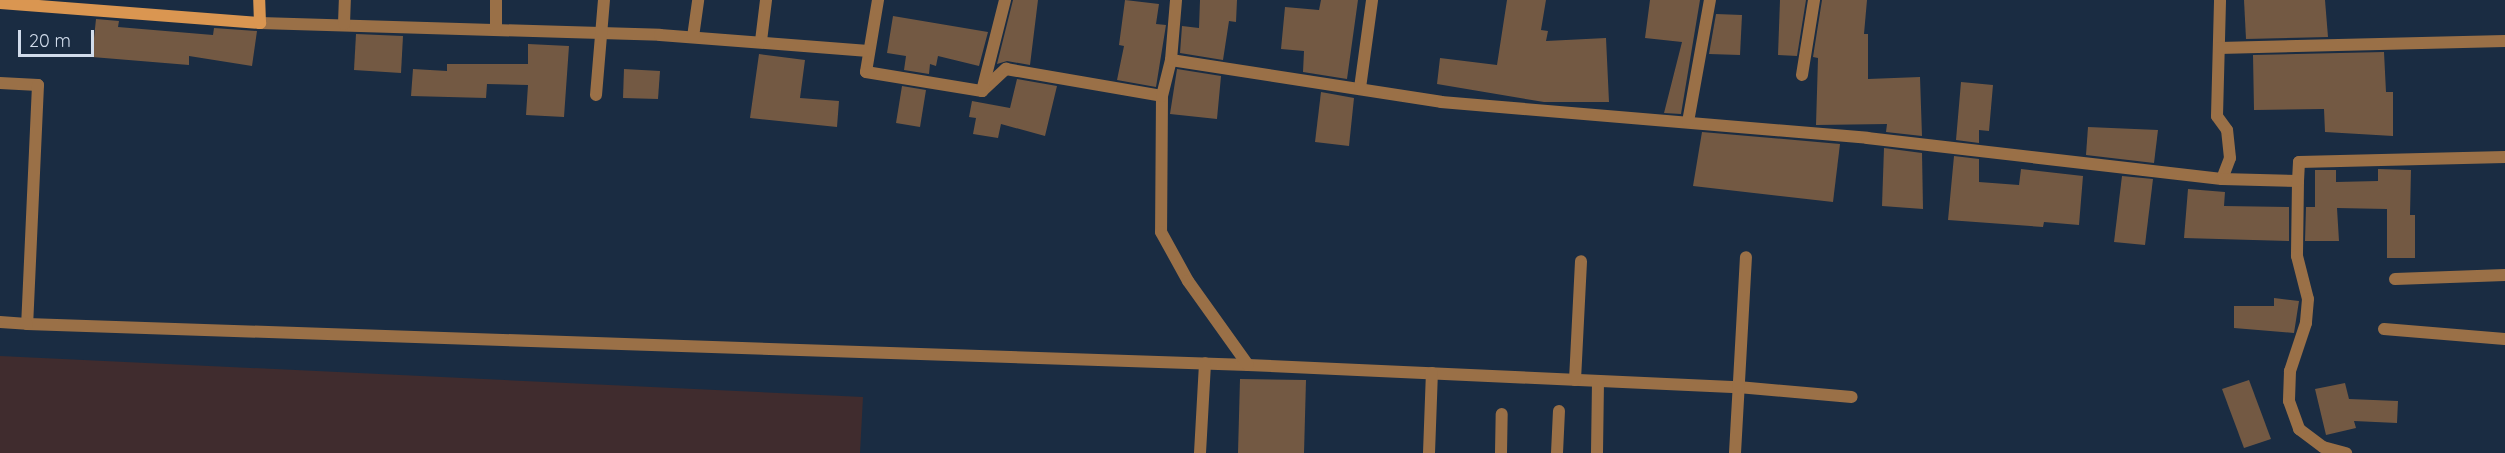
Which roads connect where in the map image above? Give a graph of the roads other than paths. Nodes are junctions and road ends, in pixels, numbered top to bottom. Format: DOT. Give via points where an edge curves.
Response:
graph roads {
  1 [pos="260,0"];
  2 [pos="345,0"];
  3 [pos="496,0"];
  4 [pos="604,0"];
  5 [pos="698,0"];
  6 [pos="766,0"];
  7 [pos="878,0"];
  8 [pos="1005,0"];
  9 [pos="1176,0"];
  10 [pos="1372,0"];
  11 [pos="1710,0"];
  12 [pos="1814,0"];
  13 [pos="2220,0"];
  14 [pos="0,3"];
  15 [pos="260,23"];
  16 [pos="344,24"];
  17 [pos="496,29"];
  18 [pos="604,34"];
  19 [pos="693,37"];
  20 [pos="761,41"];
  21 [pos="2505,41"];
  22 [pos="2219,48"];
  23 [pos="868,51"];
  24 [pos="1171,60"];
  25 [pos="1802,75"];
  26 [pos="0,83"];
  27 [pos="1360,88"];
  28 [pos="982,91"];
  29 [pos="596,95"];
  30 [pos="1162,96"];
  31 [pos="1688,122"];
  32 [pos="2505,157"];
  33 [pos="2222,179"];
  34 [pos="2298,181"];
  35 [pos="1746,257"];
  36 [pos="1581,261"];
  37 [pos="2505,275"];
  38 [pos="2395,279"];
  39 [pos="0,322"];
  40 [pos="27,324"];
  41 [pos="2384,330"];
  42 [pos="2505,339"];
  43 [pos="1205,363"];
  44 [pos="1248,365"];
  45 [pos="1432,373"];
  46 [pos="1575,380"];
  47 [pos="1598,381"];
  48 [pos="1738,387"];
  49 [pos="1852,397"];
  50 [pos="1559,411"];
  51 [pos="1502,414"];
  52 [pos="1200,453"];
  53 [pos="1429,453"];
  54 [pos="1500,453"];
  55 [pos="1557,453"];
  56 [pos="1597,453"];
  57 [pos="1735,453"];
  58 [pos="2346,453"];
  1 -- 15 [label="street"];
  2 -- 16 [label="street"];
  3 -- 17 [label="street"];
  4 -- 18 [label="street"];
  5 -- 19 [label="street"];
  6 -- 20 [label="street"];
  7 -- 23 [label="street"];
  8 -- 28 [label="street"];
  9 -- 24 [label="street"];
  10 -- 27 [label="street"];
  11 -- 31 [label="street"];
  12 -- 25 [label="street"];
  13 -- 22 [label="street"];
  14 -- 15 [label="street"];
  15 -- 16 [label="street"];
  16 -- 17 [label="street"];
  17 -- 18 [label="street"];
  18 -- 19 [label="street"];
  18 -- 29 [label="street"];
  19 -- 20 [label="street"];
  20 -- 23 [label="street"];
  21 -- 22 [label="street"];
  22 -- 33 [label="street" via="2217,116 2227,130 2230,158"];
  23 -- 28 [label="street" via="866,72"];
  24 -- 27 [label="street"];
  24 -- 30 [label="street"];
  26 -- 40 [label="street" via="38,85"];
  27 -- 31 [label="street" via="1441,102"];
  28 -- 30 [label="street" via="1006,69"];
  30 -- 44 [label="street" via="1161,232 1188,281"];
  31 -- 33 [label="street" via="1867,138"];
  32 -- 34 [label="street" via="2299,162"];
  33 -- 34 [label="street"];
  34 -- 58 [label="street" via="2297,256 2308,299 2306,323 2290,371 2289,401 2299,429 2323,447"];
  35 -- 48 [label="street"];
  36 -- 46 [label="street"];
  37 -- 38 [label="street"];
  39 -- 40 [label="street"];
  40 -- 43 [label="street"];
  41 -- 42 [label="street"];
  43 -- 44 [label="street"];
  43 -- 52 [label="street"];
  44 -- 45 [label="street"];
  45 -- 46 [label="street"];
  45 -- 53 [label="street"];
  46 -- 47 [label="street"];
  47 -- 48 [label="street"];
  47 -- 56 [label="street"];
  48 -- 49 [label="street"];
  48 -- 57 [label="street"];
  50 -- 55 [label="street"];
  51 -- 54 [label="street"];
}
